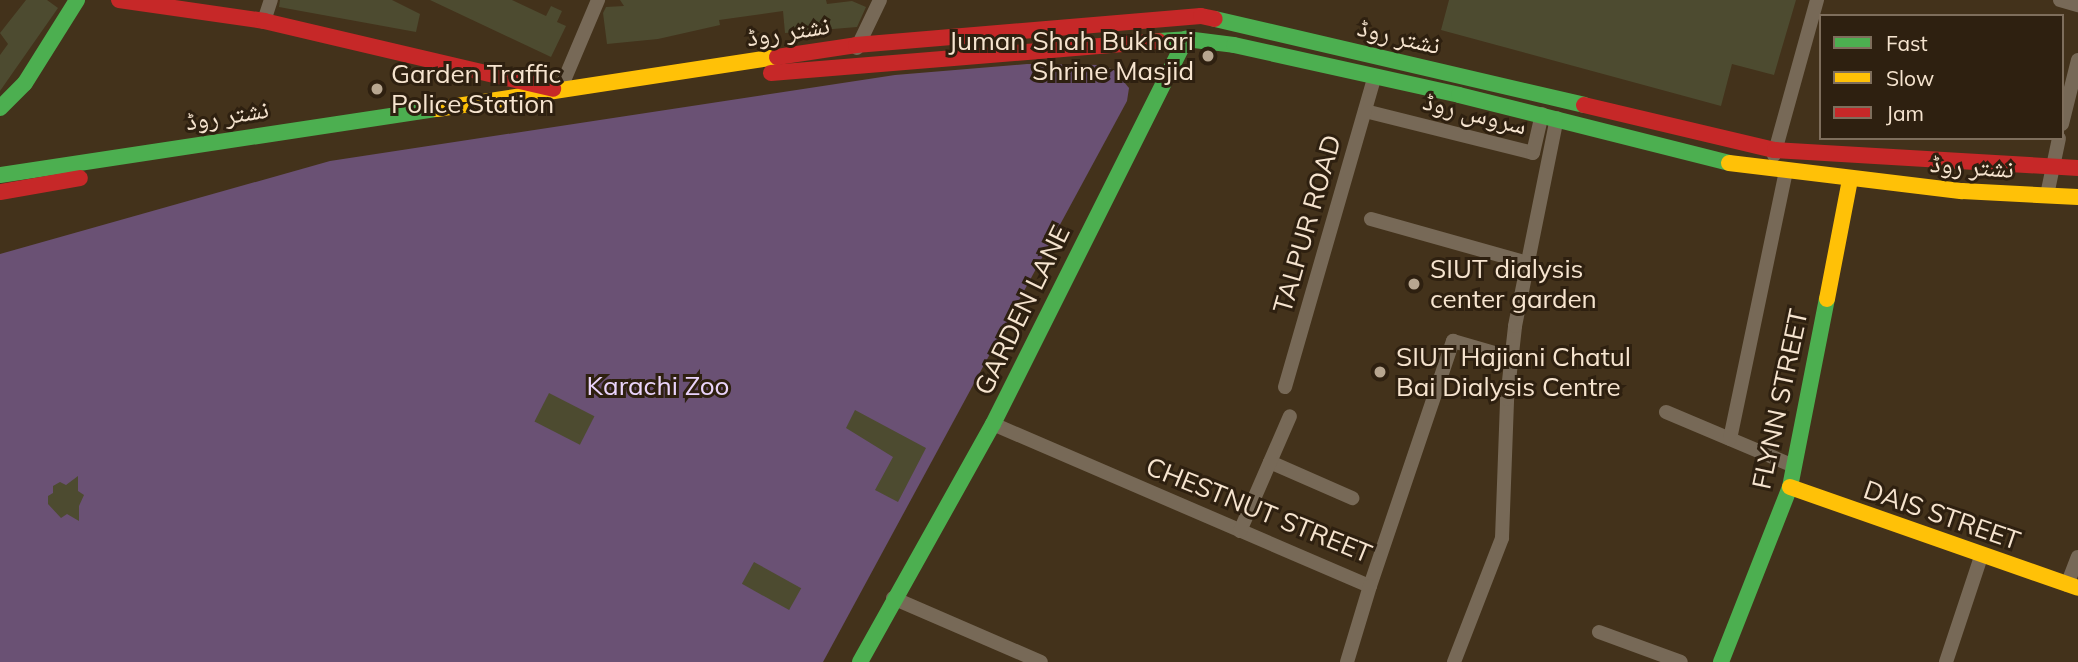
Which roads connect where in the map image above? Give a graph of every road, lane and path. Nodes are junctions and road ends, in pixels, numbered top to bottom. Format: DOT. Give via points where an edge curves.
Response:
graph roads {
  1 [pos="77,0"];
  2 [pos="119,0"];
  3 [pos="271,0"];
  4 [pos="598,0"];
  5 [pos="880,0"];
  6 [pos="1210,0"];
  7 [pos="1817,0"];
  8 [pos="2060,0"];
  9 [pos="2078,5"];
  10 [pos="1200,16"];
  11 [pos="264,21"];
  12 [pos="1186,39"];
  13 [pos="856,45"];
  14 [pos="2078,60"];
  15 [pos="859,63"];
  16 [pos="1376,76"];
  17 [pos="560,90"];
  18 [pos="0,108"];
  19 [pos="1365,111"];
  20 [pos="1550,116"];
  21 [pos="2064,116"];
  22 [pos="2058,140"];
  23 [pos="1775,150"];
  24 [pos="2052,165"];
  25 [pos="2078,168"];
  26 [pos="1778,171"];
  27 [pos="0,175"];
  28 [pos="1850,179"];
  29 [pos="0,192"];
  30 [pos="2047,195"];
  31 [pos="2078,197"];
  32 [pos="1371,219"];
  33 [pos="1528,264"];
  34 [pos="1512,358"];
  35 [pos="1285,387"];
  36 [pos="1666,412"];
  37 [pos="1290,416"];
  38 [pos="993,424"];
  39 [pos="1730,439"];
  40 [pos="1270,462"];
  41 [pos="1794,466"];
  42 [pos="1790,487"];
  43 [pos="1352,498"];
  44 [pos="1240,531"];
  45 [pos="1982,555"];
  46 [pos="2078,557"];
  47 [pos="1370,586"];
  48 [pos="2072,586"];
  49 [pos="893,598"];
  50 [pos="1599,632"];
  51 [pos="862,661"];
  52 [pos="1041,662"];
  53 [pos="1347,662"];
  54 [pos="1454,662"];
  55 [pos="1681,662"];
  56 [pos="1721,662"];
  57 [pos="1946,662"];
  1 -- 18 [label="main road" via="25,83"];
  2 -- 11 [label="main road"];
  3 -- 11 [label="street"];
  4 -- 17 [label="street"];
  5 -- 13 [label="street"];
  6 -- 10 [label="main road, GARDEN LANE"];
  7 -- 23 [label="street"];
  8 -- 9 [label="street"];
  10 -- 12 [label="main road, GARDEN LANE"];
  10 -- 13 [label="main road, نشتر روڈ"];
  10 -- 23 [label="main road, نشتر روڈ"];
  11 -- 17 [label="main road"];
  12 -- 15 [label="main road, نشتر روڈ"];
  12 -- 16 [label="main road, نشتر روڈ" via="1234,44"];
  12 -- 38 [label="main road, GARDEN LANE"];
  13 -- 15 [label="street"];
  13 -- 17 [label="main road, نشتر روڈ"];
  14 -- 21 [label="street"];
  15 -- 29 [label="main road, نشتر روڈ" via="509,106"];
  16 -- 19 [label="street, TALPUR ROAD"];
  16 -- 20 [label="main road, نشتر روڈ"];
  17 -- 27 [label="main road, نشتر روڈ"];
  19 -- 20 [label="street, سروس روڈ" via="1533,153"];
  19 -- 35 [label="street, TALPUR ROAD"];
  20 -- 26 [label="main road, نشتر روڈ"];
  20 -- 33 [label="street"];
  22 -- 24 [label="street"];
  23 -- 24 [label="main road, نشتر روڈ"];
  23 -- 26 [label="street"];
  24 -- 25 [label="main road, نشتر روڈ"];
  24 -- 30 [label="street"];
  26 -- 28 [label="main road, نشتر روڈ"];
  26 -- 39 [label="street"];
  28 -- 30 [label="main road, نشتر روڈ"];
  28 -- 41 [label="main road, FLYNN STREET"];
  30 -- 31 [label="main road, نشتر روڈ"];
  32 -- 33 [label="street"];
  33 -- 34 [label="street"];
  34 -- 47 [label="street, CHESTNUT STREET" via="1453,341"];
  34 -- 54 [label="street" via="1502,538"];
  36 -- 39 [label="street"];
  37 -- 40 [label="street"];
  38 -- 44 [label="street, CHESTNUT STREET"];
  38 -- 49 [label="main road, GARDEN LANE"];
  39 -- 41 [label="street"];
  40 -- 43 [label="street"];
  40 -- 44 [label="street"];
  41 -- 42 [label="main road, FLYNN STREET"];
  42 -- 45 [label="main road, DAIS STREET"];
  42 -- 56 [label="main road, FLYNN STREET"];
  44 -- 47 [label="street, CHESTNUT STREET"];
  45 -- 48 [label="main road, DAIS STREET"];
  45 -- 57 [label="street"];
  46 -- 48 [label="street"];
  47 -- 53 [label="street"];
  49 -- 51 [label="main road, GARDEN LANE"];
  49 -- 52 [label="street"];
  50 -- 55 [label="street"];
}
